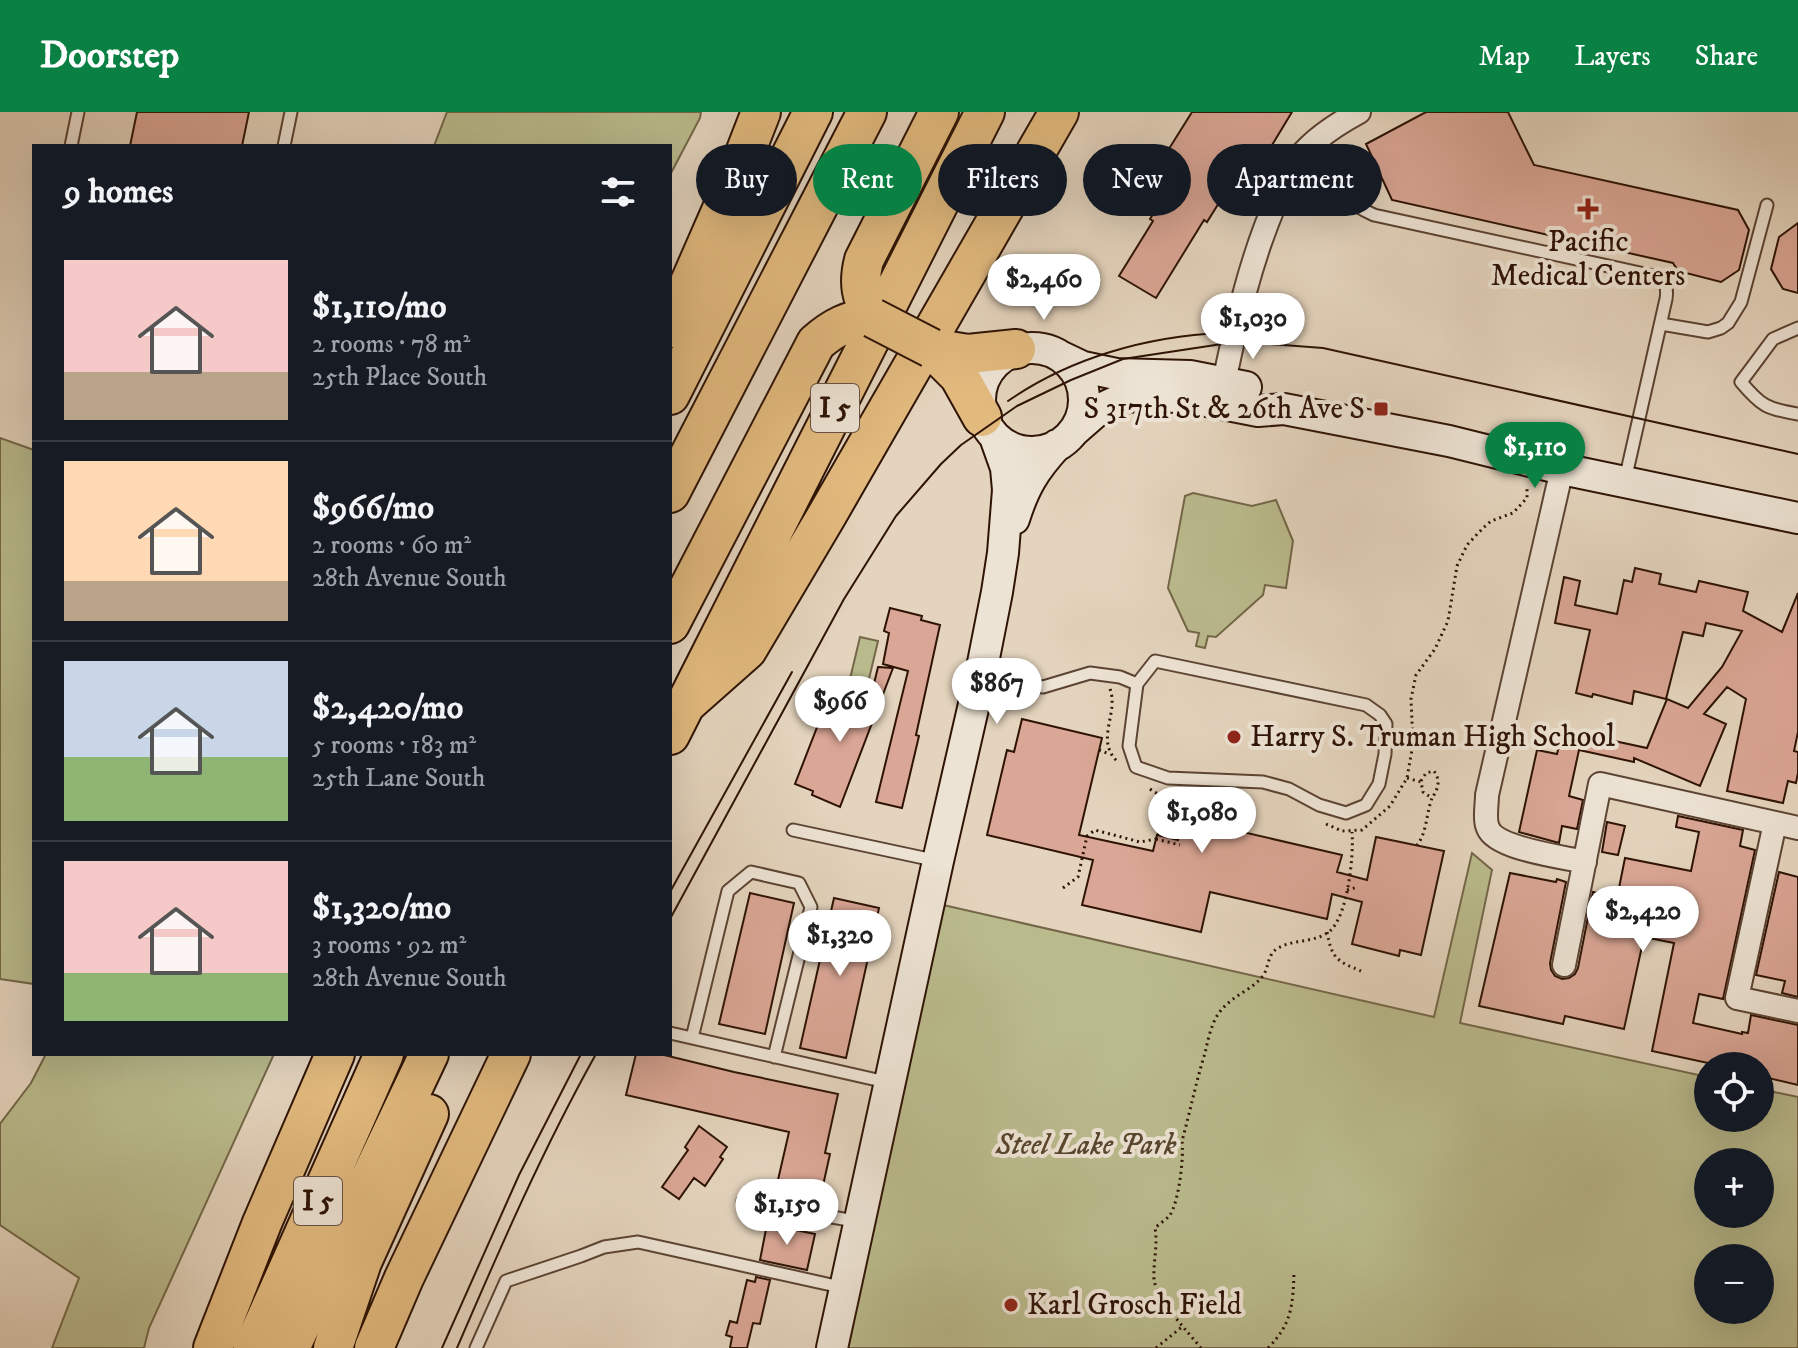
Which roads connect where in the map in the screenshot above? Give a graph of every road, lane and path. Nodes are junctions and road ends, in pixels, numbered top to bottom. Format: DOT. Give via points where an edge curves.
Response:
graph roads {
  1 [pos="78,112"];
  2 [pos="291,112"];
  3 [pos="761,112"];
  4 [pos="813,112"];
  5 [pos="867,112"];
  6 [pos="913,112"];
  7 [pos="939,112"];
  8 [pos="985,112"];
  9 [pos="1059,112"];
  10 [pos="1359,112"];
  11 [pos="71,144"];
  12 [pos="284,144"];
  13 [pos="902,144"];
  14 [pos="917,144"];
  15 [pos="1315,144"];
  16 [pos="1767,205"];
  17 [pos="878,216"];
  18 [pos="1270,216"];
  19 [pos="1379,216"];
  20 [pos="860,312"];
  21 [pos="672,323"];
  22 [pos="1661,324"];
  23 [pos="1798,328"];
  24 [pos="1016,349"];
  25 [pos="1062,357"];
  26 [pos="963,365"];
  27 [pos="1224,382"];
  28 [pos="672,391"];
  29 [pos="775,399"];
  30 [pos="1284,409"];
  31 [pos="1798,414"];
  32 [pos="989,427"];
  33 [pos="1065,438"];
  34 [pos="1562,469"];
  35 [pos="1625,482"];
  36 [pos="672,489"];
  37 [pos="1527,489"];
  38 [pos="1798,518"];
  39 [pos="1003,553"];
  40 [pos="672,574"];
  41 [pos="672,620"];
  42 [pos="980,678"];
  43 [pos="1137,684"];
  44 [pos="1102,685"];
  45 [pos="678,720"];
  46 [pos="1099,750"];
  47 [pos="1109,754"];
  48 [pos="1121,764"];
  49 [pos="1407,778"];
  50 [pos="1421,782"];
  51 [pos="1144,784"];
  52 [pos="1223,796"];
  53 [pos="1171,798"];
  54 [pos="1432,798"];
  55 [pos="1775,823"];
  56 [pos="1326,824"];
  57 [pos="1798,828"];
  58 [pos="793,830"];
  59 [pos="1352,832"];
  60 [pos="1156,839"];
  61 [pos="1180,845"];
  62 [pos="1417,845"];
  63 [pos="938,861"];
  64 [pos="1585,862"];
  65 [pos="1358,887"];
  66 [pos="1063,888"];
  67 [pos="1347,890"];
  68 [pos="1327,932"];
  69 [pos="1564,965"];
  70 [pos="1361,971"];
  71 [pos="1798,1011"];
  72 [pos="672,1033"];
  73 [pos="692,1038"];
  74 [pos="334,1056"];
  75 [pos="383,1056"];
  76 [pos="428,1056"];
  77 [pos="455,1056"];
  78 [pos="510,1056"];
  79 [pos="774,1057"];
  80 [pos="891,1083"];
  81 [pos="743,1201"];
  82 [pos="860,1222"];
  83 [pos="1294,1272"];
  84 [pos="846,1288"];
  85 [pos="1183,1326"];
  86 [pos="213,1348"];
  87 [pos="253,1348"];
  88 [pos="290,1348"];
  89 [pos="333,1348"];
  90 [pos="374,1348"];
  91 [pos="476,1348"];
  92 [pos="832,1348"];
  93 [pos="1156,1348"];
  94 [pos="1201,1348"];
  95 [pos="1268,1348"];
  1 -- 11 [label="lane"];
  2 -- 12 [label="lane"];
  3 -- 21 [label="highway"];
  4 -- 28 [label="highway"];
  5 -- 36 [label="highway"];
  6 -- 13 [label="highway"];
  7 -- 14 [label="highway"];
  8 -- 45 [label="highway, I 5"];
  9 -- 45 [label="highway" via="747,650"];
  10 -- 15 [label="street"];
  16 -- 22 [label="lane" via="1732,318 1708,332"];
  17 -- 20 [label="highway" via="860,274"];
  18 -- 27 [label="street"];
  19 -- 22 [label="lane" via="1658,277 1667,292"];
  20 -- 26 [label="highway, bridge"];
  20 -- 29 [label="highway" via="858,319 816,343"];
  22 -- 35 [label="lane"];
  23 -- 31 [label="lane" via="1773,339 1741,382 1766,407"];
  24 -- 25 [label="street" via="1032,347"];
  24 -- 26 [label="highway"];
  24 -- 32 [label="street" via="989,369 982,384 979,400"];
  25 -- 27 [label="street" via="1116,374"];
  25 -- 33 [label="street" via="1081,383 1084,400 1081,416"];
  26 -- 32 [label="highway"];
  27 -- 30 [label="street" via="1268,392"];
  29 -- 40 [label="highway"];
  29 -- 41 [label="highway"];
  30 -- 33 [label="street" via="1258,411 1153,395 1126,397 1098,410"];
  30 -- 34 [label="street"];
  32 -- 33 [label="street" via="1009,447 1025,451 1041,451"];
  32 -- 39 [label="street" via="1006,468"];
  33 -- 39 [label="street" via="1039,464 1022,493"];
  34 -- 35 [label="street"];
  34 -- 64 [label="street" via="1486,811 1494,836"];
  35 -- 38 [label="street"];
  37 -- 49 [label="path" via="1527,498 1513,513 1491,521 1467,545 1457,566 1448,621 1416,675"];
  39 -- 42 [label="street"];
  42 -- 43 [label="lane" via="1043,687 1090,673"];
  42 -- 63 [label="street"];
  43 -- 43 [label="lane" via="1129,746 1136,767 1168,778 1263,782 1346,813 1366,805 1379,784 1386,724 1366,705 1155,661"];
  44 -- 47 [label="path" via="1109,687 1113,702 1106,737"];
  46 -- 47 [label="path"];
  47 -- 48 [label="path"];
  49 -- 50 [label="path"];
  49 -- 59 [label="path" via="1390,806"];
  50 -- 54 [label="path" via="1423,792"];
  50 -- 54 [label="path" via="1426,773 1438,776"];
  51 -- 53 [label="path"];
  52 -- 53 [label="path"];
  53 -- 60 [label="path"];
  54 -- 62 [label="path" via="1424,837"];
  55 -- 57 [label="street"];
  55 -- 64 [label="street" via="1600,784"];
  55 -- 71 [label="street" via="1737,998"];
  56 -- 59 [label="path"];
  58 -- 63 [label="lane"];
  59 -- 67 [label="path"];
  60 -- 61 [label="path"];
  60 -- 66 [label="path" via="1140,842 1095,830 1087,836 1078,877"];
  63 -- 80 [label="street"];
  64 -- 69 [label="street"];
  65 -- 67 [label="path"];
  67 -- 68 [label="path" via="1341,913"];
  68 -- 70 [label="path" via="1330,952"];
  68 -- 85 [label="path" via="1276,949 1263,977 1232,999 1209,1036 1182,1141 1178,1189 1170,1215 1155,1228 1154,1284"];
  72 -- 73 [label="lane"];
  73 -- 79 [label="lane"];
  73 -- 79 [label="lane" via="728,891 751,872 799,883 811,907"];
  74 -- 86 [label="highway"];
  75 -- 87 [label="highway, I 5"];
  76 -- 88 [label="highway"];
  77 -- 89 [label="highway" via="362,1262"];
  78 -- 90 [label="highway"];
  79 -- 80 [label="lane"];
  80 -- 82 [label="street"];
  81 -- 82 [label="lane"];
  82 -- 84 [label="street"];
  83 -- 95 [label="path" via="1290,1318"];
  84 -- 91 [label="lane" via="638,1242 617,1244 506,1281"];
  84 -- 92 [label="street"];
  85 -- 93 [label="path"];
  85 -- 94 [label="path"];
}
